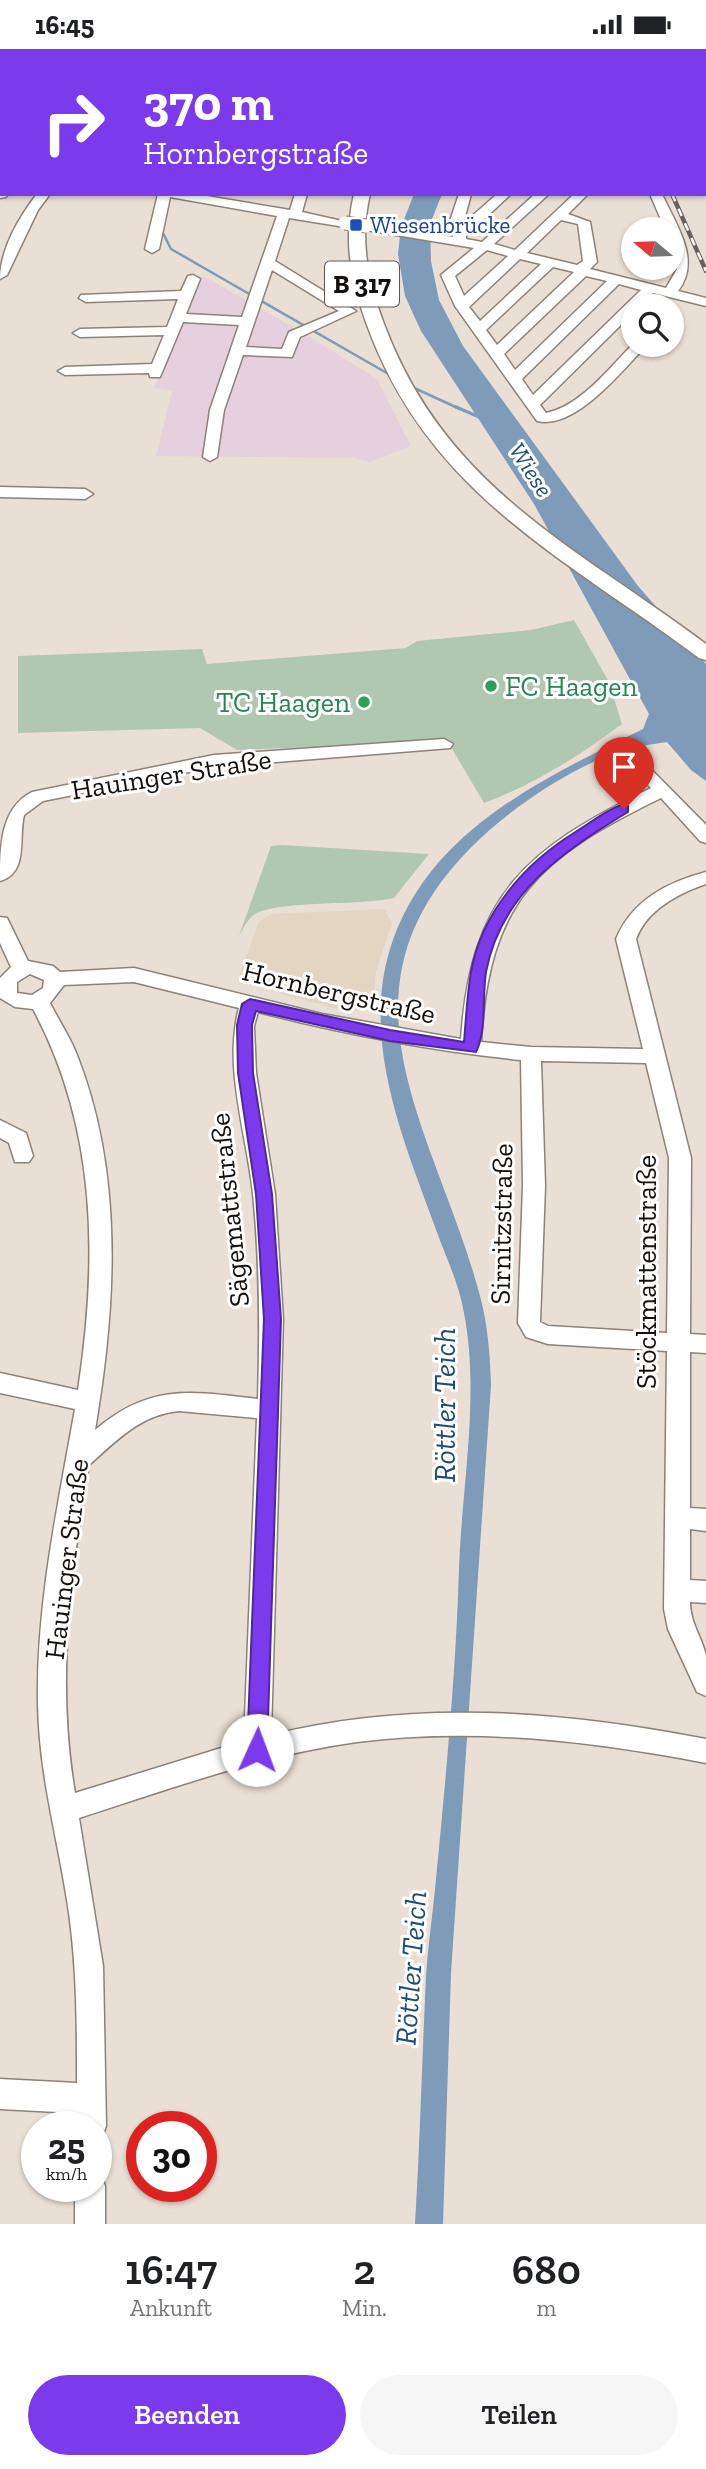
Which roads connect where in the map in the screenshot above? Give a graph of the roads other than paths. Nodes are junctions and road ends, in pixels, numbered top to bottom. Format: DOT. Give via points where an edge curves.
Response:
graph roads {
  1 [pos="43,196"];
  2 [pos="164,196"];
  3 [pos="182,196"];
  4 [pos="300,196"];
  5 [pos="362,196"];
  6 [pos="464,196"];
  7 [pos="503,196"];
  8 [pos="540,196"];
  9 [pos="580,196"];
  10 [pos="657,196"];
  11 [pos="289,215"];
  12 [pos="560,216"];
  13 [pos="666,217"];
  14 [pos="458,237"];
  15 [pos="483,247"];
  16 [pos="152,249"];
  17 [pos="520,254"];
  18 [pos="267,262"];
  19 [pos="551,262"];
  20 [pos="582,270"];
  21 [pos="0,275"];
  22 [pos="618,278"];
  23 [pos="193,279"];
  24 [pos="680,280"];
  25 [pos="651,287"];
  26 [pos="670,292"];
  27 [pos="186,295"];
  28 [pos="687,296"];
  29 [pos="86,299"];
  30 [pos="684,299"];
  31 [pos="706,302"];
  32 [pos="462,306"];
  33 [pos="178,317"];
  34 [pos="246,321"];
  35 [pos="479,329"];
  36 [pos="172,331"];
  37 [pos="80,333"];
  38 [pos="236,351"];
  39 [pos="496,354"];
  40 [pos="627,357"];
  41 [pos="394,370"];
  42 [pos="65,371"];
  43 [pos="514,379"];
  44 [pos="532,404"];
  45 [pos="210,457"];
  46 [pos="0,492"];
  47 [pos="85,494"];
  48 [pos="706,654"];
  49 [pos="444,744"];
  50 [pos="625,753"];
  51 [pos="662,790"];
  52 [pos="706,837"];
  53 [pos="0,875"];
  54 [pos="706,878"];
  55 [pos="0,923"];
  56 [pos="22,969"];
  57 [pos="55,979"];
  58 [pos="2,990"];
  59 [pos="39,1001"];
  60 [pos="250,1004"];
  61 [pos="471,1048"];
  62 [pos="531,1055"];
  63 [pos="654,1056"];
  64 [pos="0,1128"];
  65 [pos="22,1156"];
  66 [pos="679,1343"];
  67 [pos="706,1344"];
  68 [pos="0,1383"];
  69 [pos="87,1402"];
  70 [pos="269,1410"];
  71 [pos="77,1461"];
  72 [pos="677,1518"];
  73 [pos="706,1520"];
  74 [pos="676,1590"];
  75 [pos="706,1592"];
  76 [pos="706,1683"];
  77 [pos="257,1750"];
  78 [pos="706,1751"];
  79 [pos="62,1810"];
  80 [pos="0,2094"];
  81 [pos="81,2111"];
  82 [pos="91,2111"];
  83 [pos="90,2202"];
  84 [pos="90,2224"];
  1 -- 21 [label="street"];
  2 -- 16 [label="street"];
  3 -- 11 [label="street"];
  4 -- 11 [label="street"];
  5 -- 41 [label="main road, B 317" via="355,225 359,274"];
  6 -- 14 [label="street" via="456,221"];
  7 -- 14 [label="street"];
  8 -- 15 [label="street"];
  9 -- 12 [label="street"];
  10 -- 13 [label="street"];
  11 -- 14 [label="street, bridge"];
  11 -- 18 [label="street"];
  12 -- 17 [label="street"];
  12 -- 20 [label="street" via="584,222 590,262"];
  14 -- 15 [label="street"];
  15 -- 17 [label="street"];
  15 -- 32 [label="street" via="448,275"];
  17 -- 19 [label="street"];
  17 -- 32 [label="street"];
  18 -- 34 [label="street"];
  18 -- 38 [label="street" via="349,309 294,335 287,354"];
  19 -- 20 [label="street"];
  19 -- 35 [label="street"];
  20 -- 22 [label="street"];
  20 -- 39 [label="street"];
  22 -- 25 [label="street"];
  22 -- 43 [label="street"];
  23 -- 27 [label="street"];
  24 -- 26 [label="street"];
  25 -- 26 [label="street"];
  25 -- 44 [label="street"];
  26 -- 28 [label="street"];
  27 -- 29 [label="street"];
  27 -- 33 [label="street"];
  28 -- 30 [label="street"];
  28 -- 31 [label="street"];
  32 -- 35 [label="street"];
  33 -- 34 [label="street"];
  33 -- 36 [label="street"];
  34 -- 38 [label="street"];
  35 -- 39 [label="street"];
  36 -- 37 [label="street"];
  36 -- 42 [label="street" via="156,371"];
  38 -- 45 [label="street" via="217,410"];
  39 -- 43 [label="street"];
  40 -- 44 [label="street" via="589,396 551,418 542,418"];
  41 -- 48 [label="main road, B 317" via="435,436 494,497"];
  43 -- 44 [label="street"];
  46 -- 47 [label="street"];
  49 -- 53 [label="street, Hauinger Straße" via="214,761 24,800 12,817 10,865"];
  50 -- 51 [label="street"];
  51 -- 52 [label="street"];
  51 -- 61 [label="street" via="563,846 510,898 491,933 479,970"];
  54 -- 63 [label="street, Stöckmattenstraße" via="656,902 628,932 627,947"];
  55 -- 56 [label="street"];
  56 -- 57 [label="street" via="42,969"];
  56 -- 58 [label="street"];
  57 -- 59 [label="street" via="55,988"];
  57 -- 60 [label="street, Hornbergstraße" via="134,975"];
  58 -- 59 [label="street" via="17,1001"];
  59 -- 69 [label="street, Hauinger Straße" via="68,1057 96,1189 102,1294"];
  60 -- 61 [label="street, Hornbergstraße"];
  60 -- 70 [label="street, Sägemattstraße" via="244,1025 246,1073 264,1194 272,1319"];
  61 -- 62 [label="street, Hornbergstraße"];
  62 -- 63 [label="street, Hornbergstraße"];
  62 -- 66 [label="street, Sirnitzstraße" via="534,1186 529,1323 534,1331 548,1335"];
  63 -- 66 [label="street, Stöckmattenstraße" via="680,1158"];
  64 -- 65 [label="street" via="19,1139"];
  66 -- 67 [label="street"];
  66 -- 72 [label="street, Stöckmattenstraße"];
  68 -- 69 [label="street"];
  69 -- 71 [label="street, Hauinger Straße"];
  70 -- 71 [label="street" via="179,1401 151,1406 122,1422"];
  70 -- 77 [label="street, Sägemattstraße"];
  71 -- 79 [label="street, Hauinger Straße" via="62,1546 52,1650 51,1703"];
  72 -- 73 [label="street"];
  72 -- 74 [label="street, Stöckmattenstraße"];
  74 -- 75 [label="street"];
  74 -- 76 [label="street, Stöckmattenstraße" via="681,1629"];
  77 -- 78 [label="street" via="365,1730 480,1724 607,1734"];
  77 -- 79 [label="street"];
  79 -- 82 [label="street, Hauinger Straße" via="87,1941"];
  80 -- 81 [label="street"];
  83 -- 84 [label="street"];
}
